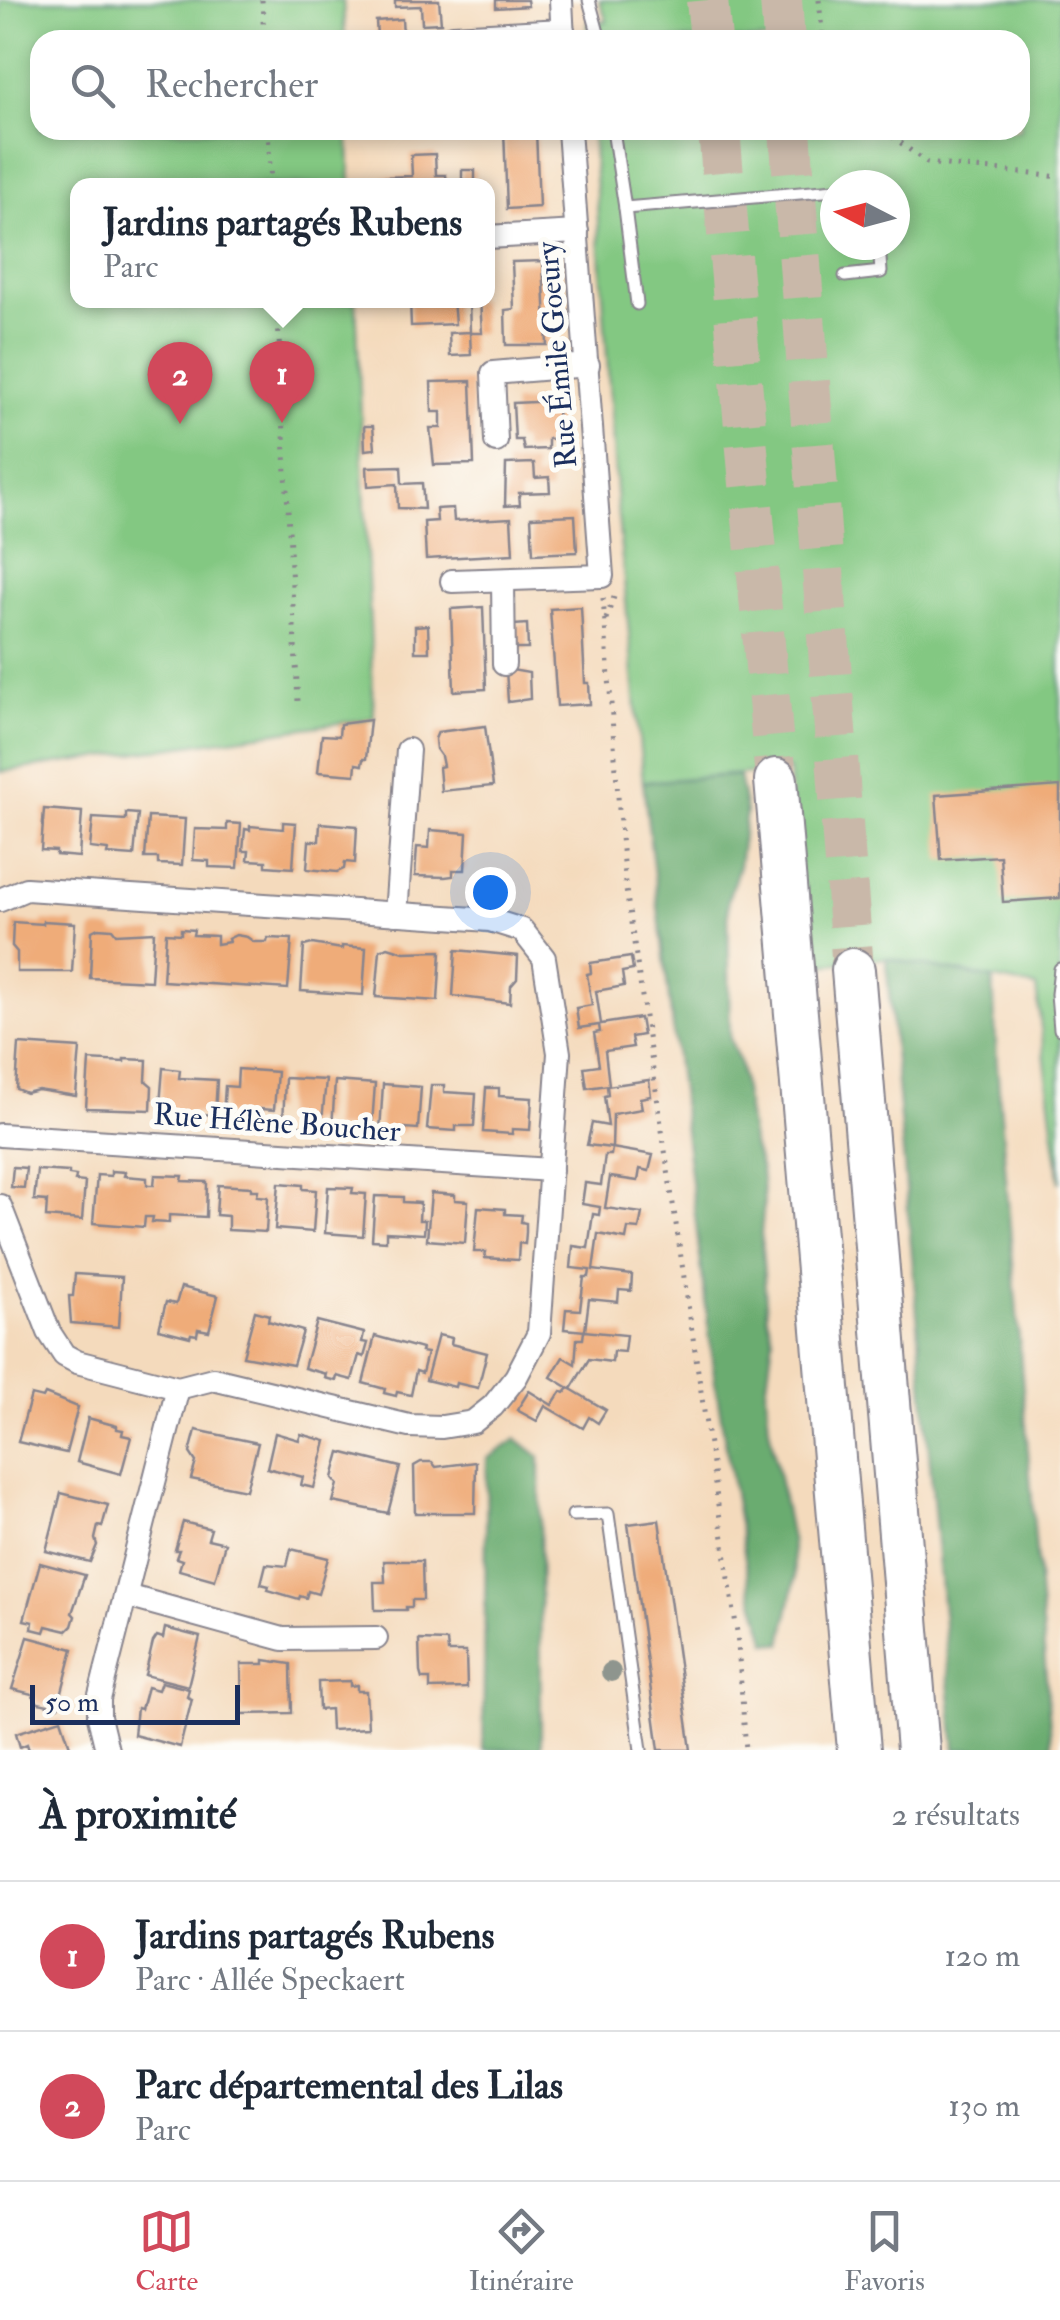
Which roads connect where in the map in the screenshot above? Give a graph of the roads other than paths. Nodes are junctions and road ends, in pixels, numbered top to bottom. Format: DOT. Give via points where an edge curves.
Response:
graph roads {
  1 [pos="561,0"];
  2 [pos="589,0"];
  3 [pos="563,30"];
  4 [pos="597,30"];
  5 [pos="570,140"];
  6 [pos="614,140"];
  7 [pos="820,191"];
  8 [pos="624,208"];
  9 [pos="577,232"];
  10 [pos="495,237"];
  11 [pos="880,260"];
  12 [pos="845,276"];
  13 [pos="637,304"];
  14 [pos="588,365"];
  15 [pos="496,441"];
  16 [pos="452,581"];
  17 [pos="503,582"];
  18 [pos="504,664"];
  19 [pos="408,750"];
  20 [pos="776,780"];
  21 [pos="0,900"];
  22 [pos="396,914"];
  23 [pos="1060,969"];
  24 [pos="853,970"];
  25 [pos="1060,1030"];
  26 [pos="0,1135"];
  27 [pos="550,1170"];
  28 [pos="0,1206"];
  29 [pos="178,1388"];
  30 [pos="573,1515"];
  31 [pos="127,1596"];
  32 [pos="376,1638"];
  33 [pos="107,1750"];
  34 [pos="641,1750"];
  35 [pos="859,1750"];
  36 [pos="918,1750"];
  1 -- 3 [label="street"];
  2 -- 4 [label="lane"];
  5 -- 9 [label="street, Rue Émile Goeury"];
  6 -- 8 [label="lane"];
  7 -- 8 [label="lane"];
  8 -- 13 [label="lane"];
  9 -- 10 [label="street"];
  9 -- 14 [label="street, Rue Émile Goeury"];
  11 -- 12 [label="lane" via="881,272"];
  14 -- 15 [label="street" via="493,373"];
  14 -- 17 [label="street, Rue Émile Goeury" via="602,584"];
  16 -- 17 [label="street"];
  17 -- 18 [label="street"];
  19 -- 22 [label="street"];
  20 -- 35 [label="highway"];
  21 -- 22 [label="street" via="26,889"];
  22 -- 27 [label="street" via="490,920 522,930 544,958 559,1053"];
  23 -- 25 [label="lane"];
  24 -- 36 [label="highway"];
  26 -- 27 [label="street, Rue Hélène Boucher"];
  27 -- 29 [label="street" via="539,1333 516,1376 473,1422 383,1422 213,1379"];
  28 -- 29 [label="street" via="64,1355"];
  29 -- 31 [label="street"];
  30 -- 34 [label="lane" via="608,1514"];
  31 -- 32 [label="street" via="283,1639"];
  31 -- 33 [label="street" via="99,1699"];
}
